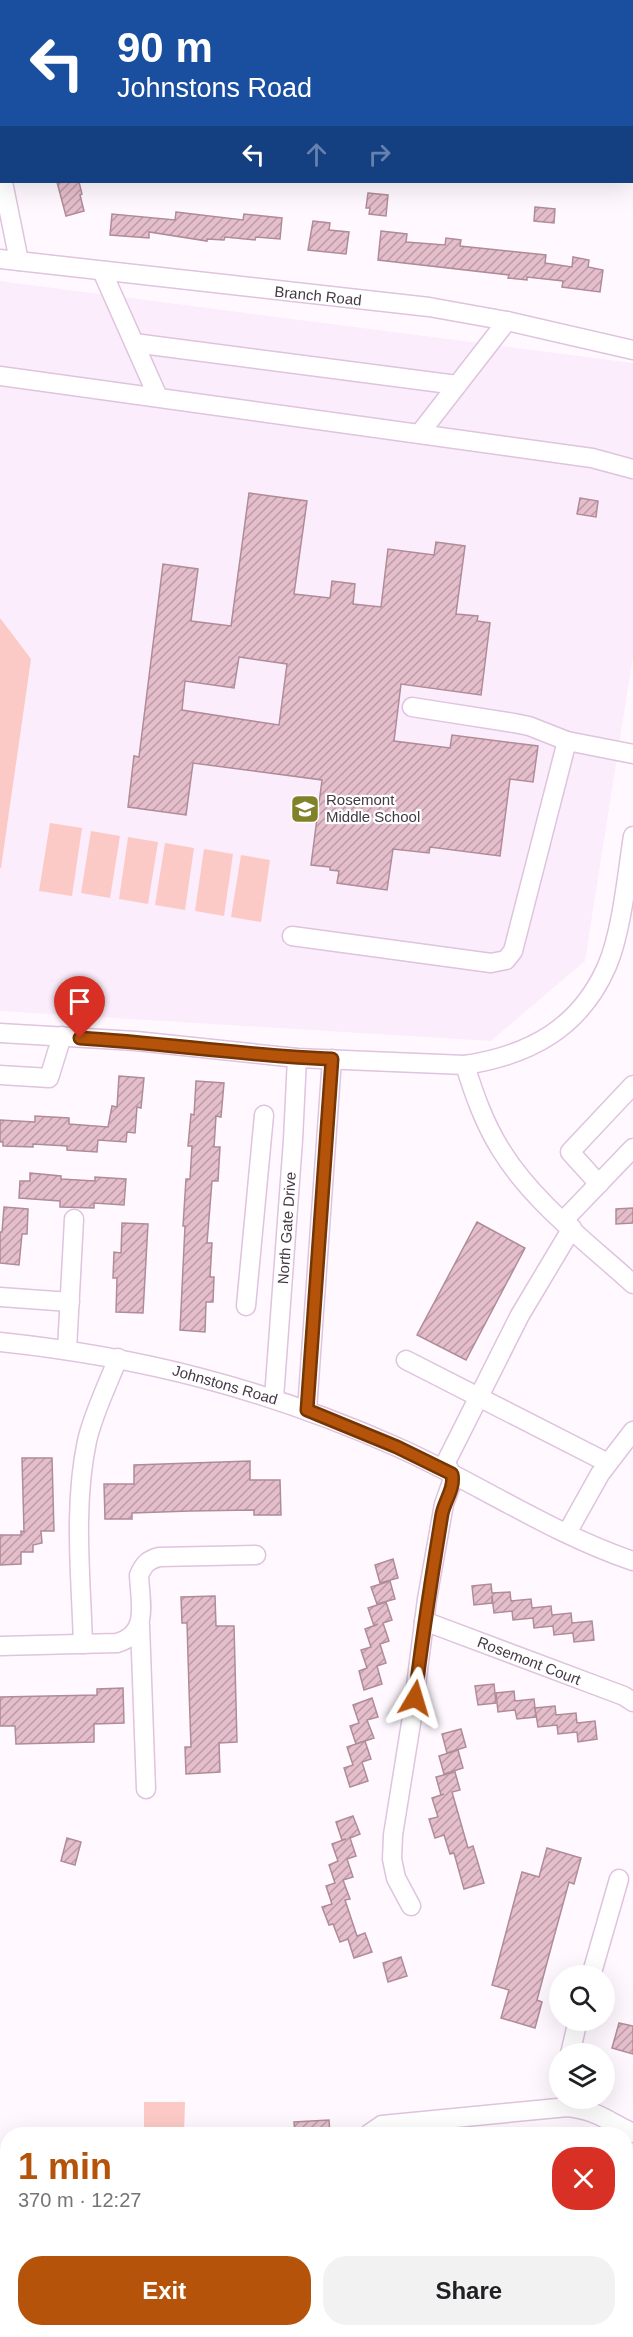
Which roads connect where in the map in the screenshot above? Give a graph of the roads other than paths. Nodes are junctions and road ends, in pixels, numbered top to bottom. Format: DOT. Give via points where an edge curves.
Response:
graph roads {
  1 [pos="3,183"];
  2 [pos="0,259"];
  3 [pos="18,261"];
  4 [pos="102,271"];
  5 [pos="507,321"];
  6 [pos="134,343"];
  7 [pos="633,350"];
  8 [pos="0,376"];
  9 [pos="457,385"];
  10 [pos="158,397"];
  11 [pos="420,433"];
  12 [pos="633,469"];
  13 [pos="412,707"];
  14 [pos="567,741"];
  15 [pos="633,754"];
  16 [pos="633,836"];
  17 [pos="292,936"];
  18 [pos="0,1033"];
  19 [pos="62,1036"];
  20 [pos="297,1058"];
  21 [pos="332,1059"];
  22 [pos="465,1065"];
  23 [pos="0,1075"];
  24 [pos="633,1085"];
  25 [pos="264,1115"];
  26 [pos="633,1148"];
  27 [pos="627,1164"];
  28 [pos="599,1184"];
  29 [pos="74,1219"];
  30 [pos="568,1224"];
  31 [pos="254,1225"];
  32 [pos="287,1228"];
  33 [pos="633,1284"];
  34 [pos="0,1297"];
  35 [pos="70,1302"];
  36 [pos="246,1306"];
  37 [pos="0,1342"];
  38 [pos="67,1350"];
  39 [pos="118,1358"];
  40 [pos="406,1360"];
  41 [pos="479,1397"];
  42 [pos="274,1398"];
  43 [pos="307,1410"];
  44 [pos="633,1431"];
  45 [pos="608,1463"];
  46 [pos="452,1474"];
  47 [pos="567,1533"];
  48 [pos="256,1555"];
  49 [pos="633,1561"];
  50 [pos="424,1621"];
  51 [pos="140,1625"];
  52 [pos="83,1644"];
  53 [pos="0,1646"];
  54 [pos="633,1702"];
  55 [pos="146,1789"];
  56 [pos="619,1879"];
  57 [pos="411,1906"];
  58 [pos="594,1965"];
  59 [pos="549,2105"];
  60 [pos="587,2109"];
  61 [pos="379,2127"];
  62 [pos="623,2127"];
  1 -- 3 [label="street"];
  2 -- 3 [label="street, Branch Road"];
  3 -- 4 [label="street, Branch Road"];
  4 -- 5 [label="street, Branch Road" via="429,307"];
  4 -- 6 [label="street"];
  5 -- 7 [label="street, Branch Road"];
  5 -- 9 [label="street"];
  6 -- 9 [label="street"];
  6 -- 10 [label="street"];
  8 -- 10 [label="street"];
  9 -- 11 [label="street"];
  10 -- 11 [label="street"];
  11 -- 12 [label="street" via="592,458"];
  13 -- 14 [label="street" via="529,726"];
  14 -- 15 [label="street"];
  14 -- 17 [label="street" via="513,951 506,960 491,963"];
  16 -- 22 [label="street" via="616,939 593,993 577,1014 542,1041 517,1053"];
  18 -- 19 [label="street"];
  19 -- 20 [label="street"];
  19 -- 23 [label="street" via="49,1078"];
  20 -- 21 [label="street"];
  20 -- 32 [label="street, North Gate Drive"];
  21 -- 22 [label="street"];
  21 -- 43 [label="street"];
  22 -- 30 [label="street" via="500,1150 526,1185"];
  24 -- 28 [label="street" via="570,1152"];
  25 -- 31 [label="street"];
  26 -- 27 [label="street"];
  27 -- 28 [label="street"];
  28 -- 30 [label="street"];
  29 -- 35 [label="street"];
  30 -- 33 [label="street"];
  30 -- 41 [label="street"];
  31 -- 32 [label="street"];
  31 -- 36 [label="street"];
  32 -- 42 [label="street, North Gate Drive"];
  34 -- 35 [label="street"];
  35 -- 38 [label="street"];
  37 -- 38 [label="street, Johnstons Road"];
  38 -- 39 [label="street, Johnstons Road"];
  39 -- 42 [label="street, Johnstons Road" via="206,1377"];
  39 -- 52 [label="street" via="87,1438 81,1474"];
  40 -- 41 [label="street"];
  41 -- 45 [label="street"];
  41 -- 46 [label="street" via="446,1462"];
  42 -- 43 [label="street, Johnstons Road"];
  43 -- 46 [label="street, Johnstons Road"];
  44 -- 45 [label="street"];
  45 -- 47 [label="street"];
  46 -- 47 [label="street, Johnstons Road"];
  46 -- 50 [label="street"];
  47 -- 49 [label="street, Johnstons Road"];
  48 -- 51 [label="street" via="149,1560 139,1575"];
  50 -- 54 [label="street, Rosemont Court"];
  50 -- 57 [label="street" via="393,1835 396,1878"];
  51 -- 52 [label="street" via="127,1640"];
  51 -- 55 [label="street"];
  52 -- 53 [label="street"];
  56 -- 58 [label="street"];
  59 -- 61 [label="street"];
  60 -- 62 [label="street"];
}
